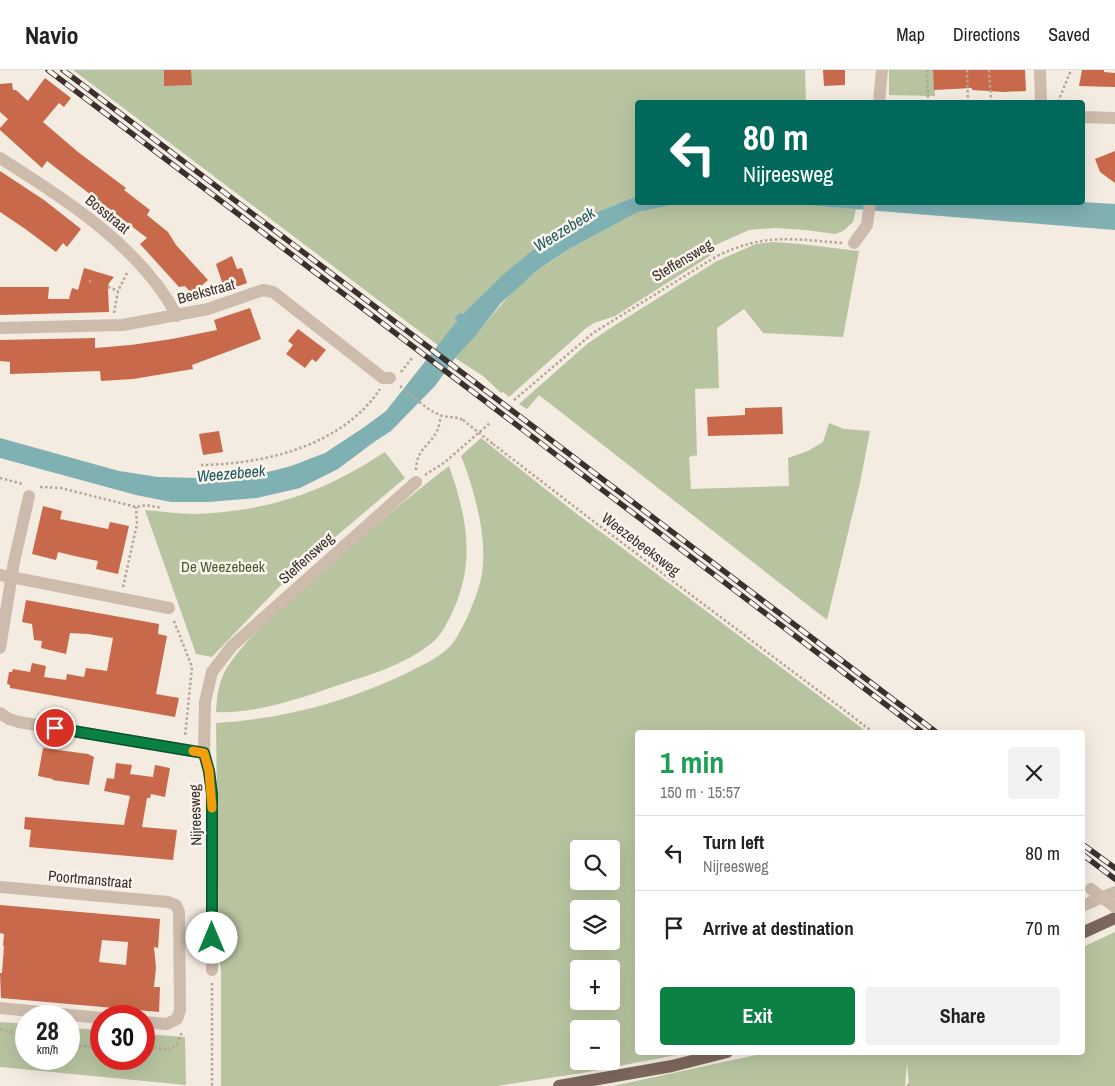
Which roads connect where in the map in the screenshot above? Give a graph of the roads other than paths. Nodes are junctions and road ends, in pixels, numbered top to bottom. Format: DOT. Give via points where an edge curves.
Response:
graph roads {
  1 [pos="882,70"];
  2 [pos="1040,70"];
  3 [pos="879,100"];
  4 [pos="1041,100"];
  5 [pos="1085,117"];
  6 [pos="1115,118"];
  7 [pos="0,158"];
  8 [pos="870,205"];
  9 [pos="854,243"];
  10 [pos="177,316"];
  11 [pos="0,328"];
  12 [pos="395,377"];
  13 [pos="416,482"];
  14 [pos="30,491"];
  15 [pos="6,576"];
  16 [pos="169,608"];
  17 [pos="0,648"];
  18 [pos="0,713"];
  19 [pos="204,753"];
  20 [pos="1087,886"];
  21 [pos="0,887"];
  22 [pos="1115,892"];
  23 [pos="1085,905"];
  24 [pos="1115,907"];
  25 [pos="1115,918"];
  26 [pos="1085,931"];
  27 [pos="212,970"];
  28 [pos="0,1008"];
  29 [pos="90,1017"];
  30 [pos="155,1023"];
  31 [pos="715,1055"];
  32 [pos="559,1086"];
  1 -- 3 [label="street"];
  2 -- 4 [label="street"];
  5 -- 6 [label="street"];
  7 -- 10 [label="street, Bosstraat" via="36,179 131,254 168,298"];
  8 -- 9 [label="street" via="863,232"];
  10 -- 11 [label="street, Beekstraat" via="115,325"];
  10 -- 12 [label="street, Beekstraat" via="208,310 268,290 383,378"];
  13 -- 19 [label="street, Steffensweg" via="222,658 212,672 205,702"];
  14 -- 15 [label="street"];
  15 -- 16 [label="street"];
  15 -- 17 [label="street"];
  18 -- 19 [label="street" via="19,722"];
  19 -- 27 [label="street, Nijreesweg" via="212,794"];
  20 -- 24 [label="street, bridge"];
  21 -- 30 [label="street, Poortmanstraat" via="176,905 179,912 180,1010 177,1019 167,1024"];
  22 -- 23 [label="street"];
  25 -- 26 [label="main road"];
  28 -- 29 [label="street"];
  31 -- 32 [label="main road"];
}
